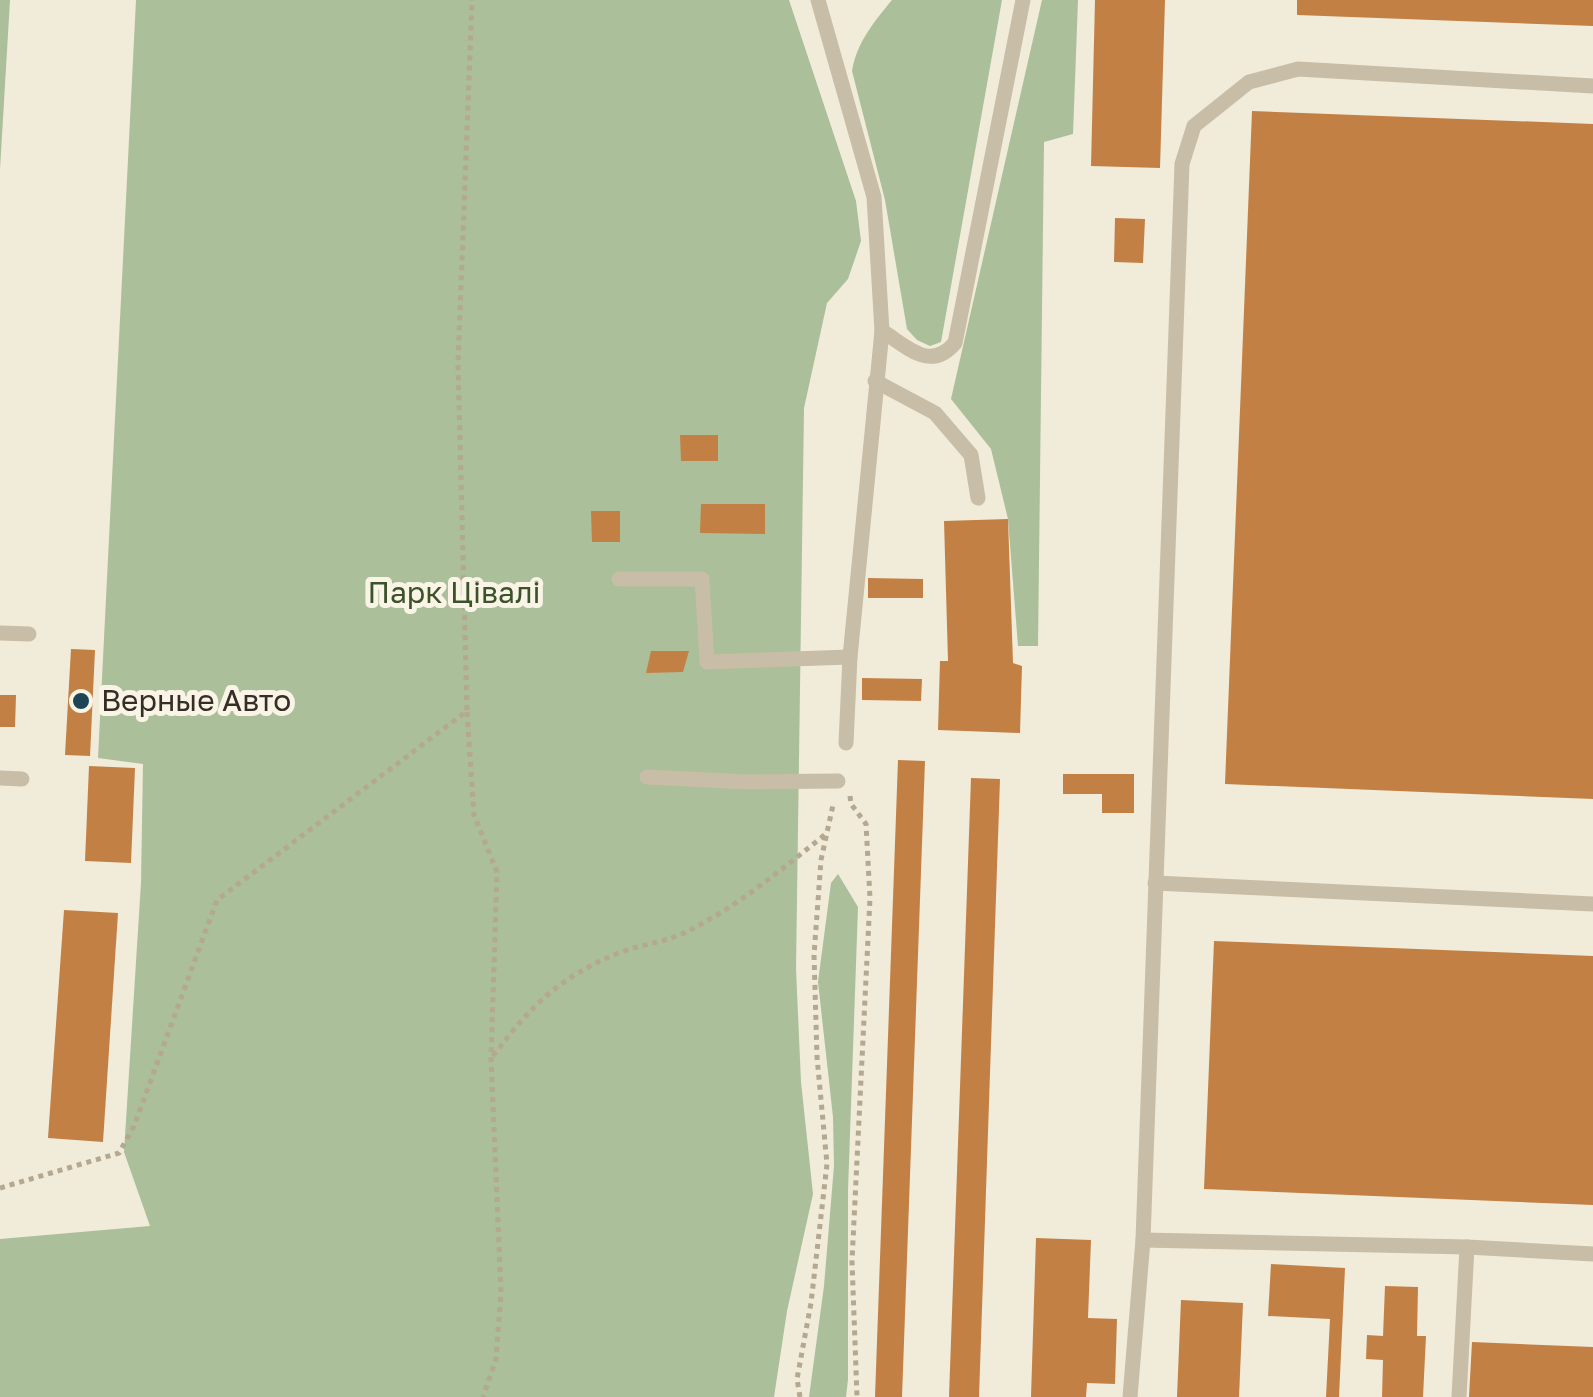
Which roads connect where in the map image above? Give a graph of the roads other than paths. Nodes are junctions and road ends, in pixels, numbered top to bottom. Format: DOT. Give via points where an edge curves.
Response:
graph roads {
  1 [pos="818,0"];
  2 [pos="1023,0"];
  3 [pos="1593,86"];
  4 [pos="882,331"];
  5 [pos="875,381"];
  6 [pos="978,498"];
  7 [pos="619,578"];
  8 [pos="0,633"];
  9 [pos="29,634"];
  10 [pos="850,657"];
  11 [pos="846,743"];
  12 [pos="647,777"];
  13 [pos="0,778"];
  14 [pos="22,779"];
  15 [pos="844,785"];
  16 [pos="1155,883"];
  17 [pos="1593,904"];
  18 [pos="1143,1240"];
  19 [pos="1467,1247"];
  20 [pos="1593,1254"];
  21 [pos="1130,1397"];
  22 [pos="1459,1397"];
  1 -- 4 [label="lane" via="874,197"];
  2 -- 4 [label="lane" via="956,343 932,358"];
  3 -- 16 [label="lane" via="1298,69 1249,82 1194,126 1182,164"];
  4 -- 5 [label="lane"];
  5 -- 6 [label="lane" via="935,413 971,455"];
  5 -- 10 [label="lane"];
  7 -- 10 [label="lane" via="702,579 707,662"];
  8 -- 9 [label="lane"];
  10 -- 11 [label="lane"];
  12 -- 15 [label="lane"];
  13 -- 14 [label="lane"];
  16 -- 17 [label="lane"];
  16 -- 18 [label="lane"];
  18 -- 19 [label="lane"];
  18 -- 21 [label="lane"];
  19 -- 20 [label="lane"];
  19 -- 22 [label="lane"];
}
